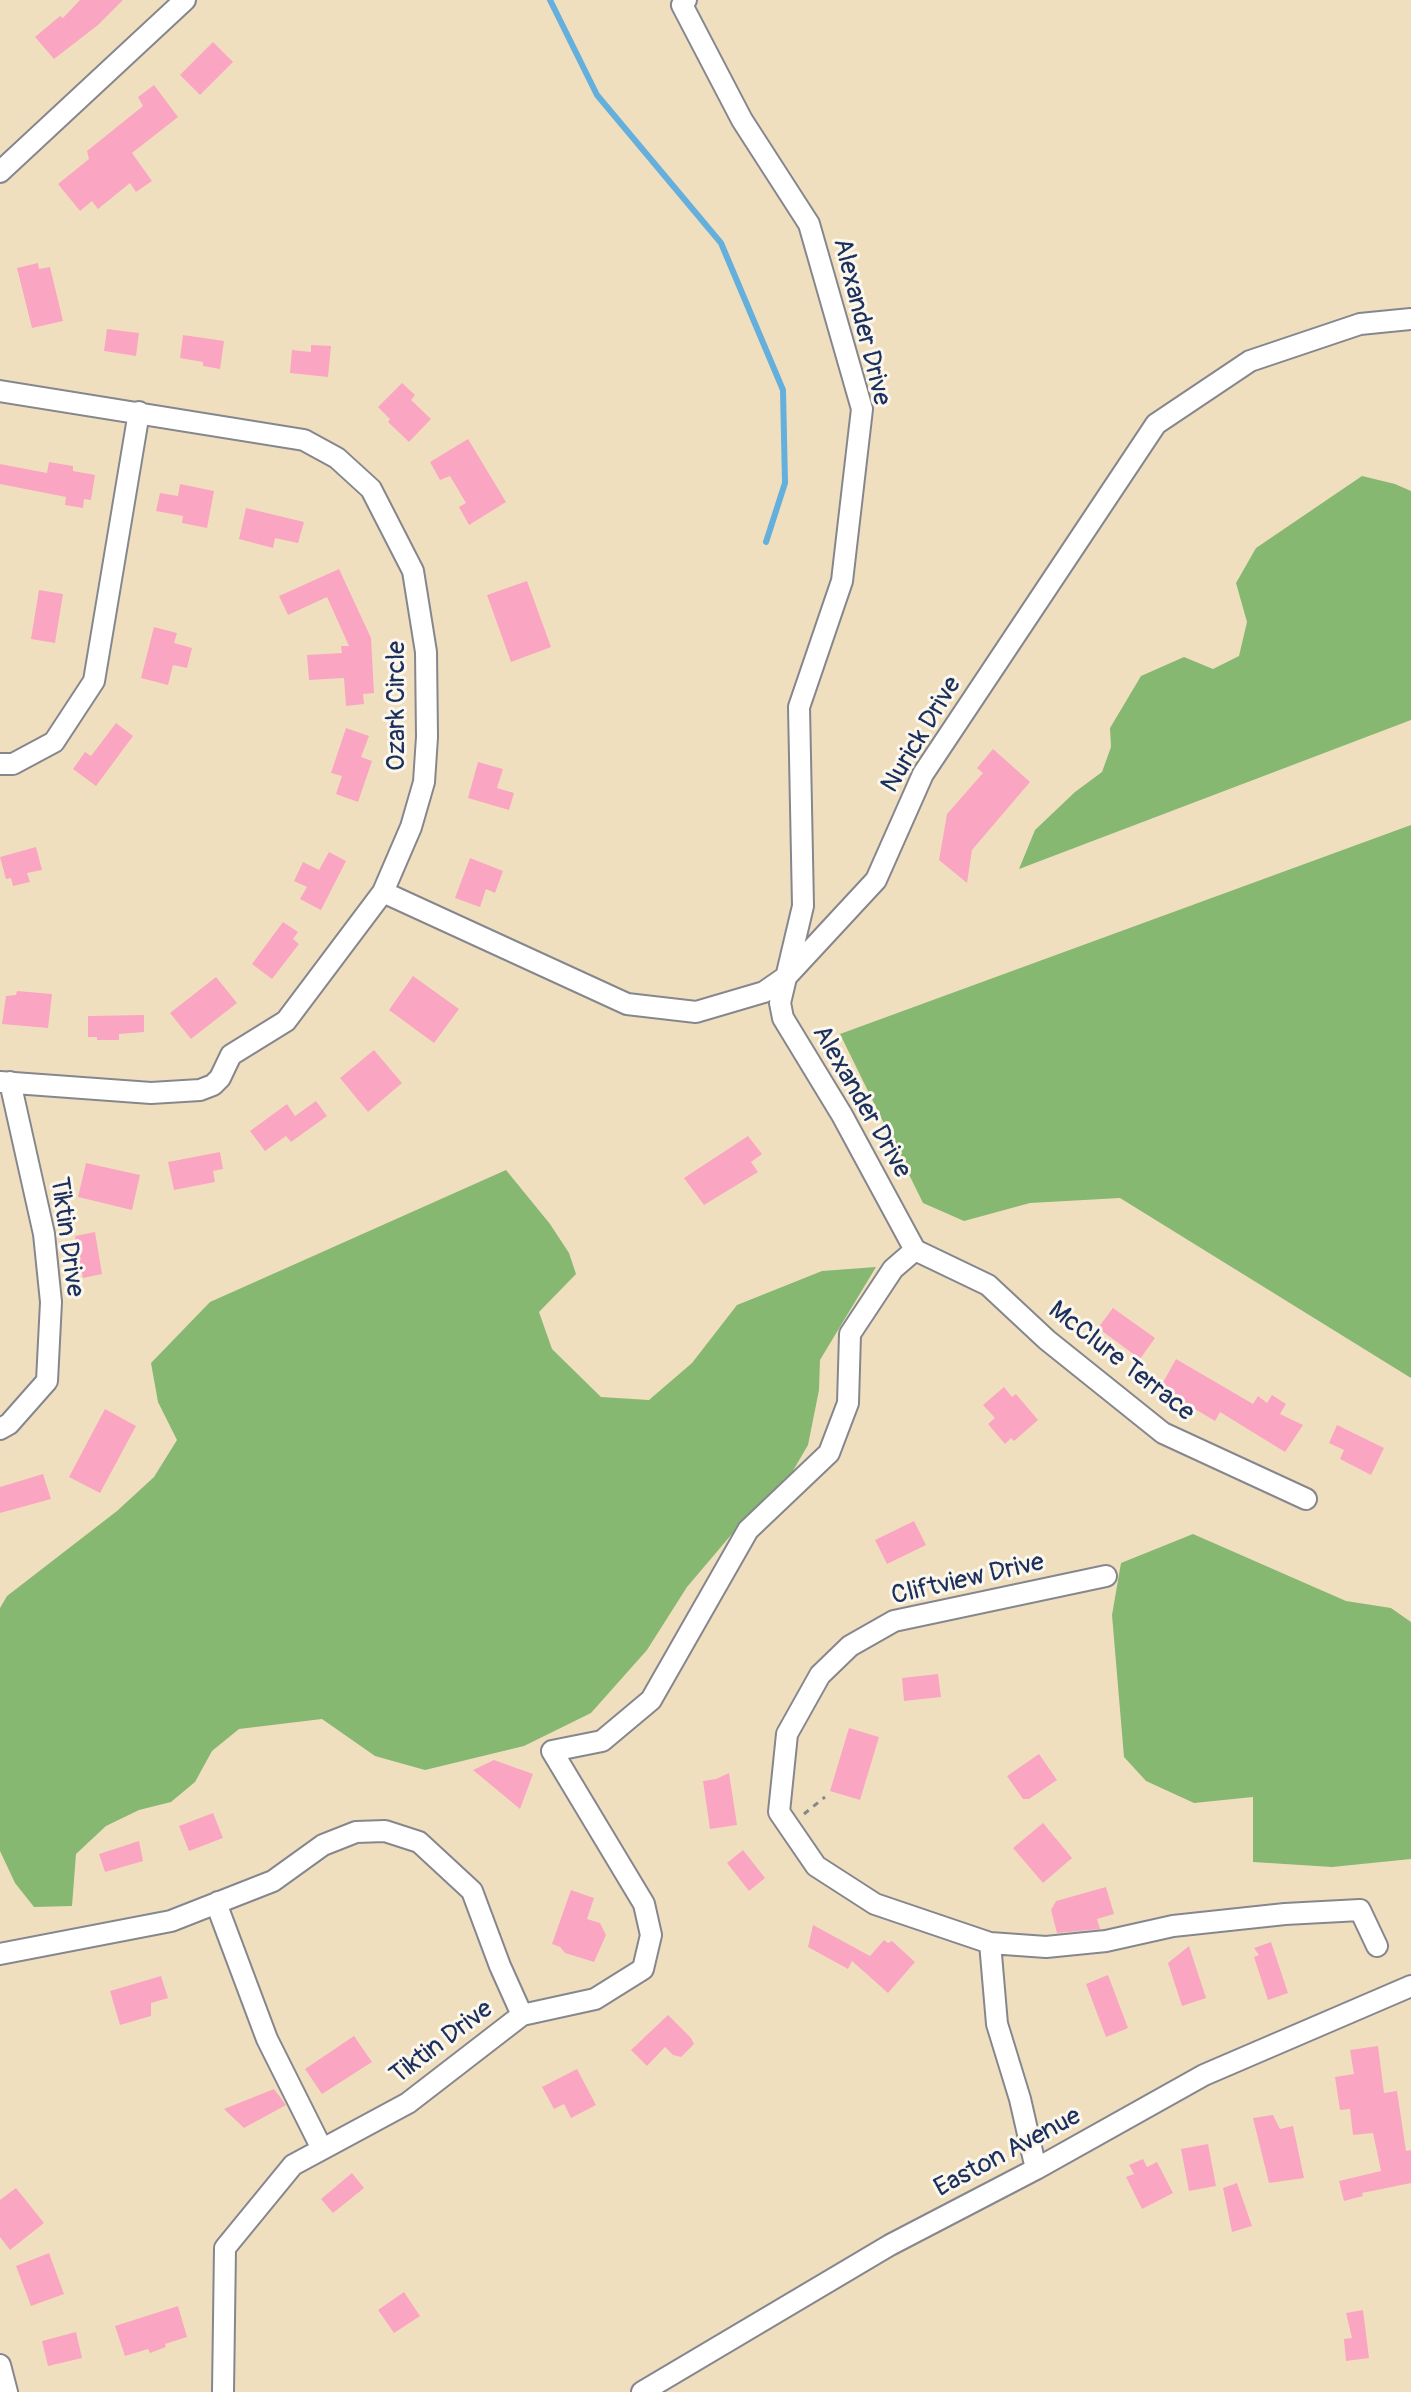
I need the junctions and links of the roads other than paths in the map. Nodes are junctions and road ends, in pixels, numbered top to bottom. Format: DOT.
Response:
graph roads {
  1 [pos="185,0"];
  2 [pos="686,0"];
  3 [pos="0,172"];
  4 [pos="1411,319"];
  5 [pos="0,391"];
  6 [pos="139,412"];
  7 [pos="0,764"];
  8 [pos="383,892"];
  9 [pos="787,976"];
  10 [pos="5,1082"];
  11 [pos="915,1250"];
  12 [pos="0,1429"];
  13 [pos="1306,1499"];
  14 [pos="1106,1576"];
  15 [pos="218,1902"];
  16 [pos="990,1943"];
  17 [pos="1377,1946"];
  18 [pos="0,1954"];
  19 [pos="1411,1986"];
  20 [pos="522,2015"];
  21 [pos="322,2149"];
  22 [pos="1036,2169"];
  23 [pos="0,2365"];
  24 [pos="217,2391"];
  25 [pos="7,2392"];
  26 [pos="642,2392"];
  1 -- 3 [label="street"];
  2 -- 9 [label="street, Alexander Drive"];
  4 -- 9 [label="street, Nurick Drive"];
  5 -- 6 [label="street, Ozark Circle"];
  6 -- 7 [label="street"];
  6 -- 8 [label="street, Ozark Circle"];
  8 -- 9 [label="street, Nurick Drive"];
  8 -- 10 [label="street, Ozark Circle"];
  9 -- 11 [label="street, Alexander Drive"];
  10 -- 12 [label="street, Tiktin Drive"];
  11 -- 13 [label="street, McClure Terrace"];
  11 -- 20 [label="street"];
  14 -- 16 [label="street, Cliftview Drive"];
  15 -- 18 [label="street, Tiktin Drive"];
  15 -- 20 [label="street, Tiktin Drive"];
  15 -- 21 [label="street"];
  16 -- 17 [label="street, Cliftview Drive"];
  16 -- 22 [label="street"];
  19 -- 22 [label="street, Easton Avenue"];
  20 -- 21 [label="street, Tiktin Drive"];
  21 -- 24 [label="street, Tiktin Drive"];
  22 -- 26 [label="street, Easton Avenue"];
  23 -- 25 [label="street"];
}
